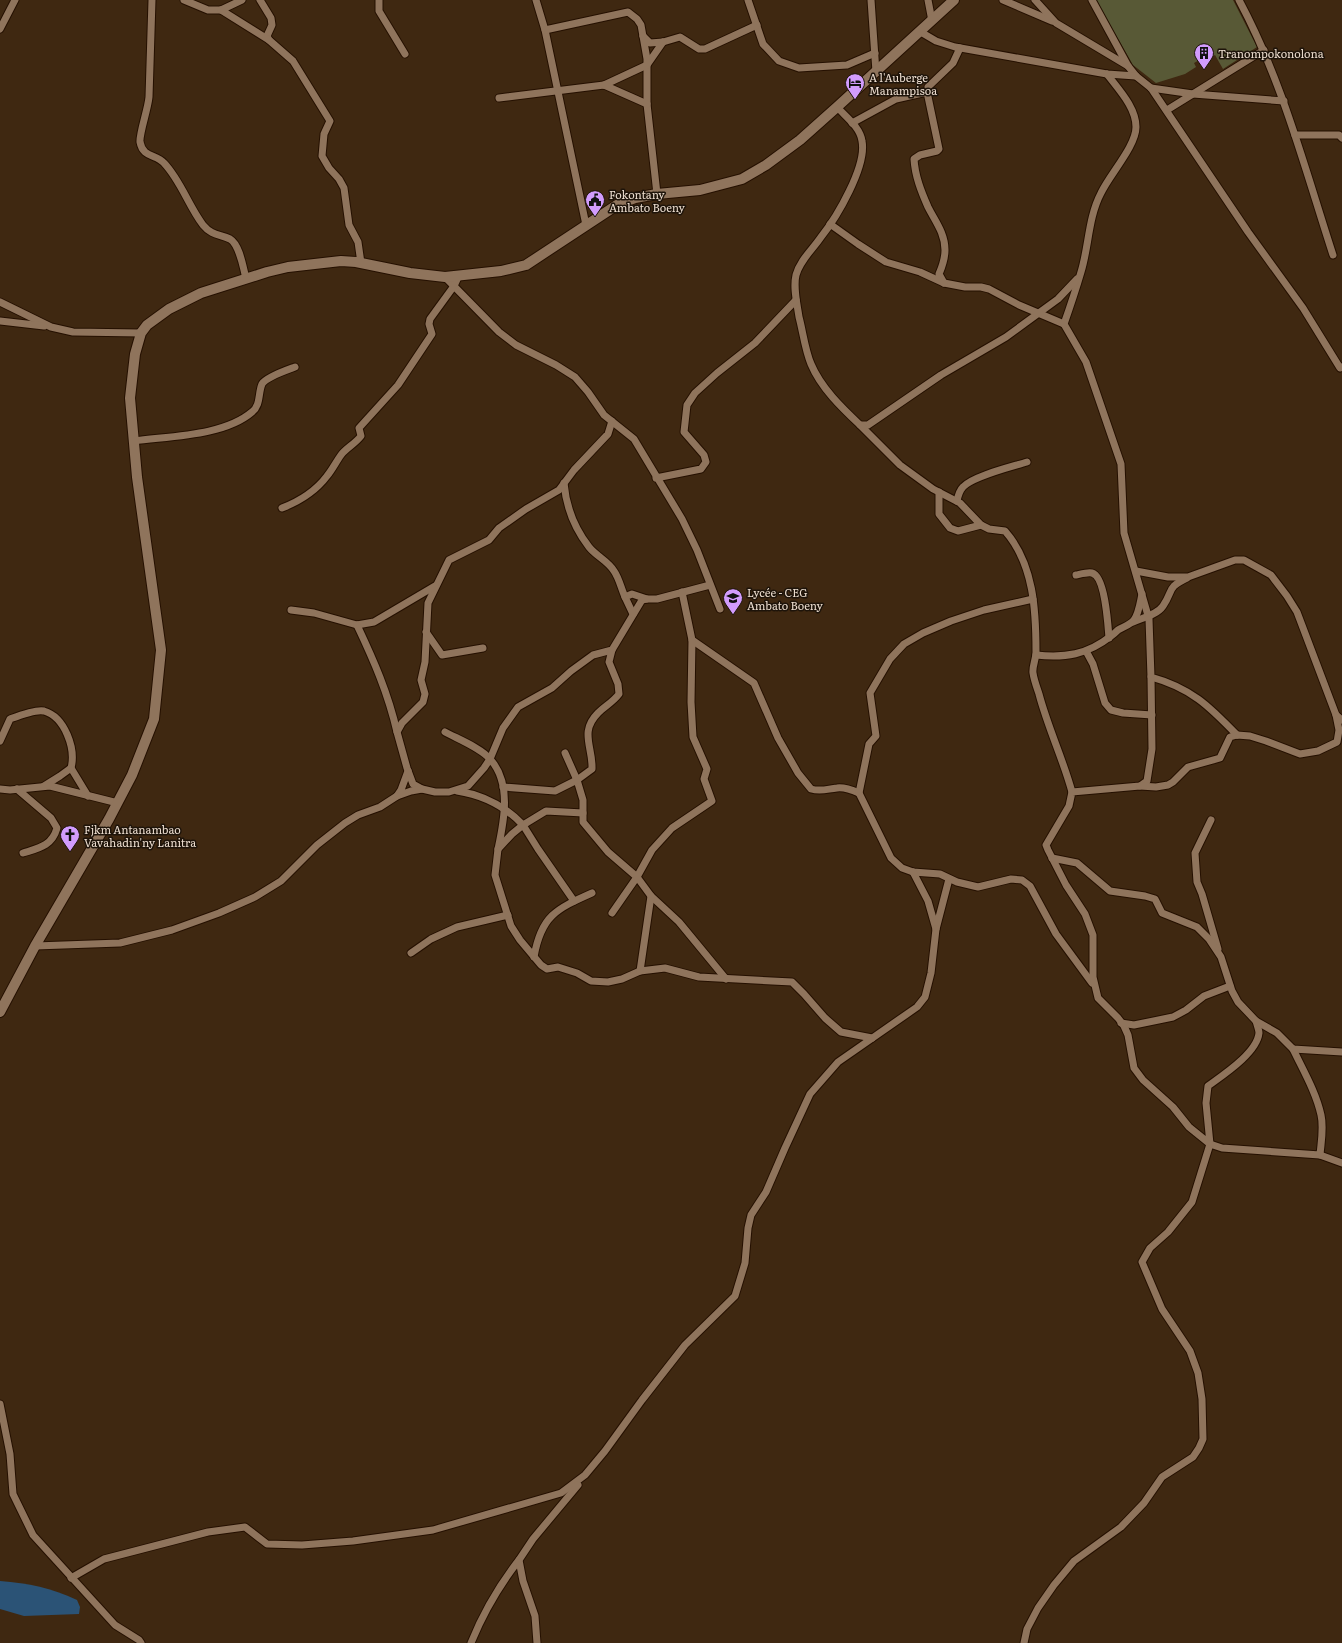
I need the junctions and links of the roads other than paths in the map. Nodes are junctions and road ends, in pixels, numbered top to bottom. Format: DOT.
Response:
graph roads {
  1 [pos="15,0"];
  2 [pos="152,0"];
  3 [pos="184,0"];
  4 [pos="242,0"];
  5 [pos="260,0"];
  6 [pos="378,0"];
  7 [pos="536,0"];
  8 [pos="748,0"];
  9 [pos="870,0"];
  10 [pos="928,0"];
  11 [pos="954,0"];
  12 [pos="1004,0"];
  13 [pos="1035,0"];
  14 [pos="1092,0"];
  15 [pos="1239,0"];
  16 [pos="222,10"];
  17 [pos="932,21"];
  18 [pos="1056,23"];
  19 [pos="757,25"];
  20 [pos="0,29"];
  21 [pos="545,30"];
  22 [pos="919,31"];
  23 [pos="643,36"];
  24 [pos="269,40"];
  25 [pos="663,42"];
  26 [pos="960,48"];
  27 [pos="1264,50"];
  28 [pos="875,53"];
  29 [pos="405,54"];
  30 [pos="647,65"];
  31 [pos="1128,66"];
  32 [pos="876,72"];
  33 [pos="1107,74"];
  34 [pos="1136,76"];
  35 [pos="604,85"];
  36 [pos="1151,88"];
  37 [pos="558,91"];
  38 [pos="927,92"];
  39 [pos="1193,94"];
  40 [pos="499,98"];
  41 [pos="1284,101"];
  42 [pos="646,104"];
  43 [pos="837,107"];
  44 [pos="1167,110"];
  45 [pos="852,123"];
  46 [pos="1295,135"];
  47 [pos="1341,136"];
  48 [pos="657,194"];
  49 [pos="830,224"];
  50 [pos="586,225"];
  51 [pos="1333,255"];
  52 [pos="361,263"];
  53 [pos="459,275"];
  54 [pos="445,277"];
  55 [pos="246,278"];
  56 [pos="1079,278"];
  57 [pos="944,283"];
  58 [pos="454,286"];
  59 [pos="796,300"];
  60 [pos="0,302"];
  61 [pos="1040,312"];
  62 [pos="0,321"];
  63 [pos="1064,324"];
  64 [pos="50,327"];
  65 [pos="141,333"];
  66 [pos="295,367"];
  67 [pos="1341,369"];
  68 [pos="612,421"];
  69 [pos="860,425"];
  70 [pos="134,441"];
  71 [pos="1027,462"];
  72 [pos="656,478"];
  73 [pos="564,483"];
  74 [pos="939,492"];
  75 [pos="957,501"];
  76 [pos="282,508"];
  77 [pos="981,525"];
  78 [pos="1136,571"];
  79 [pos="1076,575"];
  80 [pos="1188,577"];
  81 [pos="710,585"];
  82 [pos="436,586"];
  83 [pos="682,592"];
  84 [pos="1142,592"];
  85 [pos="625,597"];
  86 [pos="647,599"];
  87 [pos="1033,599"];
  88 [pos="291,610"];
  89 [pos="720,610"];
  90 [pos="633,614"];
  91 [pos="1148,616"];
  92 [pos="1132,622"];
  93 [pos="357,625"];
  94 [pos="426,632"];
  95 [pos="1109,638"];
  96 [pos="692,640"];
  97 [pos="483,648"];
  98 [pos="612,650"];
  99 [pos="1086,651"];
  100 [pos="1036,655"];
  101 [pos="1151,678"];
  102 [pos="1152,715"];
  103 [pos="1339,718"];
  104 [pos="397,732"];
  105 [pos="445,732"];
  106 [pos="1237,735"];
  107 [pos="1339,740"];
  108 [pos="0,741"];
  109 [pos="565,753"];
  110 [pos="490,759"];
  111 [pos="70,768"];
  112 [pos="408,771"];
  113 [pos="577,780"];
  114 [pos="1140,786"];
  115 [pos="42,787"];
  116 [pos="503,787"];
  117 [pos="0,789"];
  118 [pos="17,789"];
  119 [pos="422,789"];
  120 [pos="455,790"];
  121 [pos="1072,792"];
  122 [pos="859,793"];
  123 [pos="88,796"];
  124 [pos="397,796"];
  125 [pos="118,803"];
  126 [pos="506,811"];
  127 [pos="583,813"];
  128 [pos="1211,820"];
  129 [pos="523,825"];
  130 [pos="498,849"];
  131 [pos="23,853"];
  132 [pos="1052,858"];
  133 [pos="913,872"];
  134 [pos="637,877"];
  135 [pos="949,878"];
  136 [pos="592,893"];
  137 [pos="651,896"];
  138 [pos="574,901"];
  139 [pos="612,913"];
  140 [pos="508,915"];
  141 [pos="936,929"];
  142 [pos="35,946"];
  143 [pos="411,953"];
  144 [pos="534,957"];
  145 [pos="1221,957"];
  146 [pos="640,971"];
  147 [pos="726,979"];
  148 [pos="1230,986"];
  149 [pos="1095,987"];
  150 [pos="0,1012"];
  151 [pos="1256,1022"];
  152 [pos="1121,1023"];
  153 [pos="872,1038"];
  154 [pos="1293,1049"];
  155 [pos="1342,1052"];
  156 [pos="1210,1144"];
  157 [pos="1320,1155"];
  158 [pos="1342,1163"];
  159 [pos="0,1404"];
  160 [pos="585,1475"];
  161 [pos="519,1560"];
  162 [pos="71,1578"];
  163 [pos="141,1643"];
  164 [pos="471,1643"];
  165 [pos="537,1643"];
  166 [pos="1024,1643"];
  1 -- 20 [label="street"];
  2 -- 55 [label="street"];
  3 -- 16 [label="street"];
  4 -- 16 [label="street"];
  5 -- 24 [label="street"];
  6 -- 29 [label="street"];
  7 -- 21 [label="street"];
  8 -- 19 [label="street"];
  9 -- 28 [label="street"];
  10 -- 17 [label="street"];
  11 -- 17 [label="street"];
  12 -- 18 [label="street"];
  13 -- 18 [label="street"];
  14 -- 31 [label="street"];
  15 -- 27 [label="street"];
  16 -- 24 [label="street"];
  17 -- 22 [label="street"];
  18 -- 31 [label="street"];
  19 -- 25 [label="street"];
  19 -- 28 [label="street"];
  21 -- 23 [label="street"];
  21 -- 37 [label="street"];
  22 -- 26 [label="street"];
  22 -- 32 [label="street"];
  23 -- 25 [label="street"];
  23 -- 30 [label="street"];
  24 -- 52 [label="street"];
  25 -- 30 [label="street"];
  26 -- 33 [label="street"];
  26 -- 38 [label="street"];
  27 -- 39 [label="street"];
  27 -- 41 [label="street"];
  28 -- 32 [label="street"];
  30 -- 35 [label="street"];
  30 -- 42 [label="street"];
  31 -- 34 [label="street"];
  32 -- 43 [label="street"];
  33 -- 34 [label="street"];
  33 -- 56 [label="street"];
  34 -- 36 [label="street"];
  35 -- 37 [label="street"];
  35 -- 42 [label="street"];
  36 -- 39 [label="street"];
  36 -- 44 [label="street"];
  37 -- 40 [label="street"];
  37 -- 50 [label="street"];
  38 -- 45 [label="street"];
  38 -- 57 [label="street"];
  39 -- 41 [label="street"];
  39 -- 44 [label="street"];
  41 -- 46 [label="street"];
  42 -- 48 [label="street"];
  43 -- 45 [label="street"];
  43 -- 48 [label="street"];
  44 -- 67 [label="street"];
  45 -- 49 [label="street"];
  46 -- 47 [label="street"];
  46 -- 51 [label="street"];
  48 -- 50 [label="street"];
  49 -- 57 [label="street"];
  49 -- 59 [label="street"];
  50 -- 53 [label="street"];
  52 -- 54 [label="street"];
  52 -- 55 [label="street"];
  53 -- 54 [label="street"];
  53 -- 58 [label="street"];
  54 -- 58 [label="street"];
  55 -- 65 [label="street"];
  56 -- 61 [label="street"];
  56 -- 63 [label="street"];
  57 -- 61 [label="street"];
  58 -- 68 [label="street"];
  58 -- 76 [label="street"];
  59 -- 69 [label="street"];
  59 -- 72 [label="street"];
  60 -- 64 [label="street"];
  61 -- 63 [label="street"];
  61 -- 69 [label="street"];
  62 -- 64 [label="street"];
  63 -- 78 [label="street"];
  64 -- 65 [label="street"];
  65 -- 70 [label="street"];
  66 -- 70 [label="street"];
  68 -- 72 [label="street"];
  68 -- 73 [label="street"];
  69 -- 74 [label="street"];
  70 -- 125 [label="street"];
  71 -- 75 [label="street"];
  72 -- 81 [label="street"];
  73 -- 82 [label="street"];
  73 -- 85 [label="street"];
  74 -- 75 [label="street"];
  74 -- 77 [label="street"];
  75 -- 77 [label="street"];
  77 -- 87 [label="street"];
  78 -- 80 [label="street"];
  78 -- 84 [label="street"];
  79 -- 95 [label="street"];
  80 -- 91 [label="street"];
  80 -- 103 [label="street"];
  81 -- 83 [label="street"];
  81 -- 89 [label="street"];
  82 -- 93 [label="street"];
  82 -- 94 [label="street"];
  83 -- 86 [label="street"];
  83 -- 96 [label="street"];
  84 -- 91 [label="street"];
  84 -- 92 [label="street"];
  85 -- 86 [label="street"];
  85 -- 90 [label="street"];
  86 -- 90 [label="street"];
  87 -- 100 [label="street"];
  87 -- 122 [label="street"];
  88 -- 93 [label="street"];
  90 -- 98 [label="street"];
  91 -- 92 [label="street"];
  91 -- 101 [label="street"];
  92 -- 95 [label="street"];
  93 -- 104 [label="street"];
  94 -- 97 [label="street"];
  94 -- 104 [label="street"];
  95 -- 99 [label="street"];
  96 -- 122 [label="street"];
  96 -- 134 [label="street"];
  98 -- 110 [label="street"];
  98 -- 113 [label="street"];
  99 -- 100 [label="street"];
  99 -- 102 [label="street"];
  100 -- 121 [label="street"];
  101 -- 102 [label="street"];
  101 -- 106 [label="street"];
  102 -- 114 [label="street"];
  103 -- 107 [label="street"];
  104 -- 112 [label="street"];
  105 -- 110 [label="street"];
  106 -- 107 [label="street"];
  106 -- 114 [label="street"];
  108 -- 111 [label="street"];
  109 -- 113 [label="street"];
  110 -- 116 [label="street"];
  110 -- 120 [label="street"];
  111 -- 115 [label="street"];
  111 -- 123 [label="street"];
  112 -- 119 [label="street"];
  112 -- 124 [label="street"];
  113 -- 116 [label="street"];
  113 -- 127 [label="street"];
  114 -- 121 [label="street"];
  115 -- 118 [label="street"];
  115 -- 123 [label="street"];
  116 -- 126 [label="street"];
  117 -- 118 [label="street"];
  118 -- 131 [label="street"];
  119 -- 120 [label="street"];
  119 -- 124 [label="street"];
  120 -- 126 [label="street"];
  121 -- 132 [label="street"];
  122 -- 133 [label="street"];
  123 -- 125 [label="street"];
  124 -- 142 [label="street"];
  125 -- 142 [label="street"];
  126 -- 129 [label="street"];
  126 -- 130 [label="street"];
  127 -- 129 [label="street"];
  127 -- 134 [label="street"];
  128 -- 145 [label="street"];
  129 -- 130 [label="street"];
  129 -- 138 [label="street"];
  130 -- 140 [label="street"];
  132 -- 145 [label="street"];
  132 -- 149 [label="street"];
  133 -- 135 [label="street"];
  133 -- 141 [label="street"];
  134 -- 137 [label="street"];
  134 -- 139 [label="street"];
  135 -- 141 [label="street"];
  135 -- 149 [label="street"];
  136 -- 138 [label="street"];
  137 -- 146 [label="street"];
  137 -- 147 [label="street"];
  138 -- 144 [label="street"];
  140 -- 143 [label="street"];
  140 -- 144 [label="street"];
  141 -- 153 [label="street"];
  142 -- 150 [label="street"];
  144 -- 146 [label="street"];
  145 -- 148 [label="street"];
  146 -- 147 [label="street"];
  147 -- 153 [label="street"];
  148 -- 151 [label="street"];
  148 -- 152 [label="street"];
  149 -- 152 [label="street"];
  151 -- 154 [label="street"];
  151 -- 156 [label="street"];
  152 -- 156 [label="street"];
  153 -- 160 [label="street"];
  154 -- 155 [label="street"];
  154 -- 157 [label="street"];
  156 -- 157 [label="street"];
  156 -- 166 [label="street"];
  157 -- 158 [label="street"];
  159 -- 162 [label="street"];
  160 -- 161 [label="street"];
  160 -- 162 [label="street"];
  161 -- 164 [label="street"];
  161 -- 165 [label="street"];
  162 -- 163 [label="street"];
}
